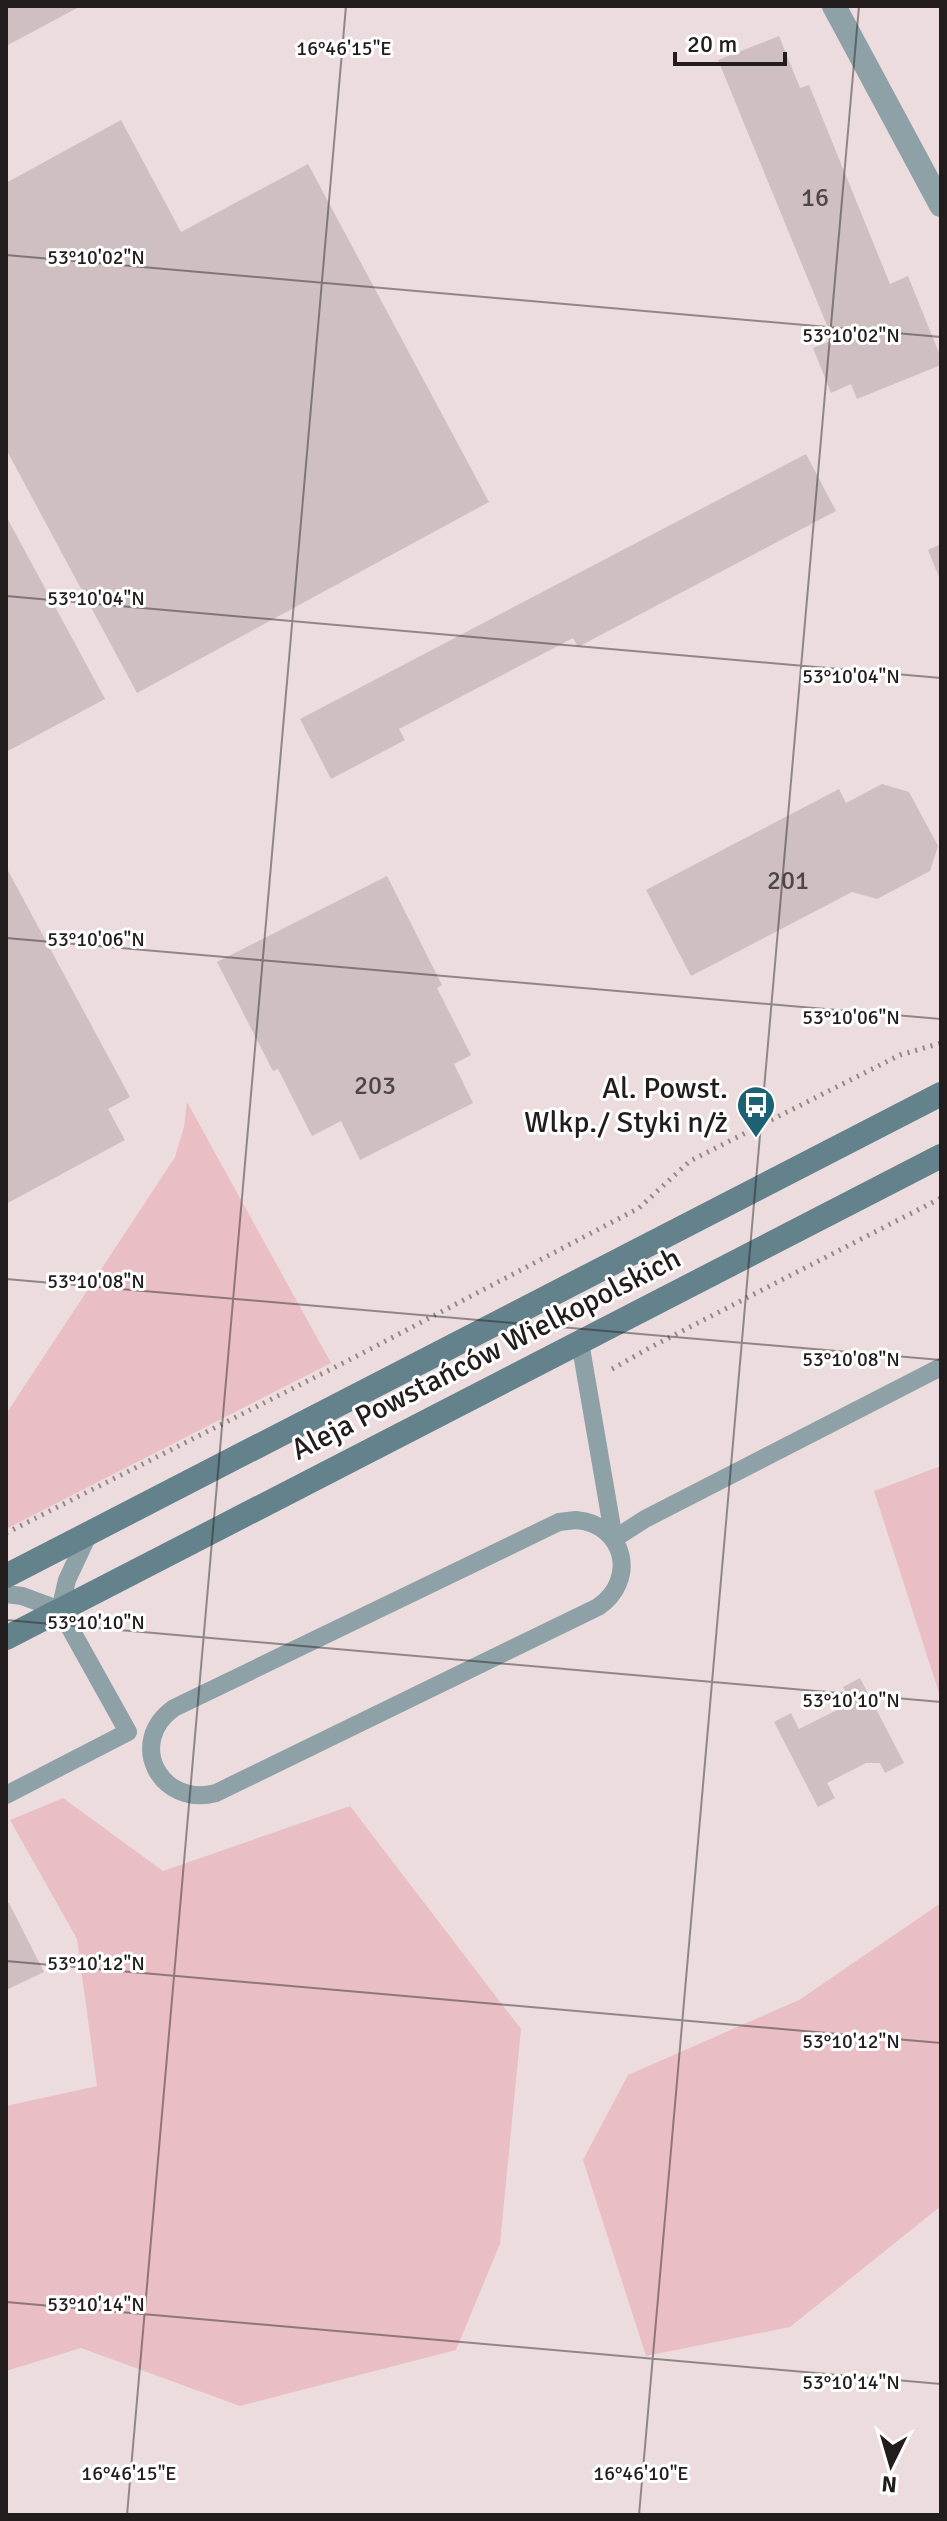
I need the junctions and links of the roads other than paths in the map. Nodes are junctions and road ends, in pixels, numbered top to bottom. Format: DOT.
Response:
graph roads {
  1 [pos="834,6"];
  2 [pos="941,205"];
  3 [pos="941,1094"];
  4 [pos="941,1156"];
  5 [pos="580,1342"];
  6 [pos="941,1367"];
  7 [pos="89,1533"];
  8 [pos="614,1539"];
  9 [pos="6,1576"];
  10 [pos="6,1594"];
  11 [pos="60,1610"];
  12 [pos="6,1638"];
  13 [pos="174,1708"];
  14 [pos="128,1732"];
  15 [pos="6,1795"];
  1 -- 2 [label="street"];
  3 -- 7 [label="main road, Aleja Powstańców Wielkopolskich"];
  4 -- 5 [label="main road, Aleja Powstańców Wielkopolskich"];
  5 -- 8 [label="lane"];
  5 -- 11 [label="main road, Aleja Powstańców Wielkopolskich"];
  6 -- 8 [label="lane"];
  7 -- 9 [label="main road, Aleja Powstańców Wielkopolskich"];
  7 -- 11 [label="lane"];
  8 -- 13 [label="lane"];
  8 -- 13 [label="lane"];
  10 -- 11 [label="lane"];
  11 -- 12 [label="main road, Aleja Powstańców Wielkopolskich"];
  11 -- 14 [label="lane"];
  13 -- 14 [label="lane"];
  14 -- 15 [label="lane"];
}
